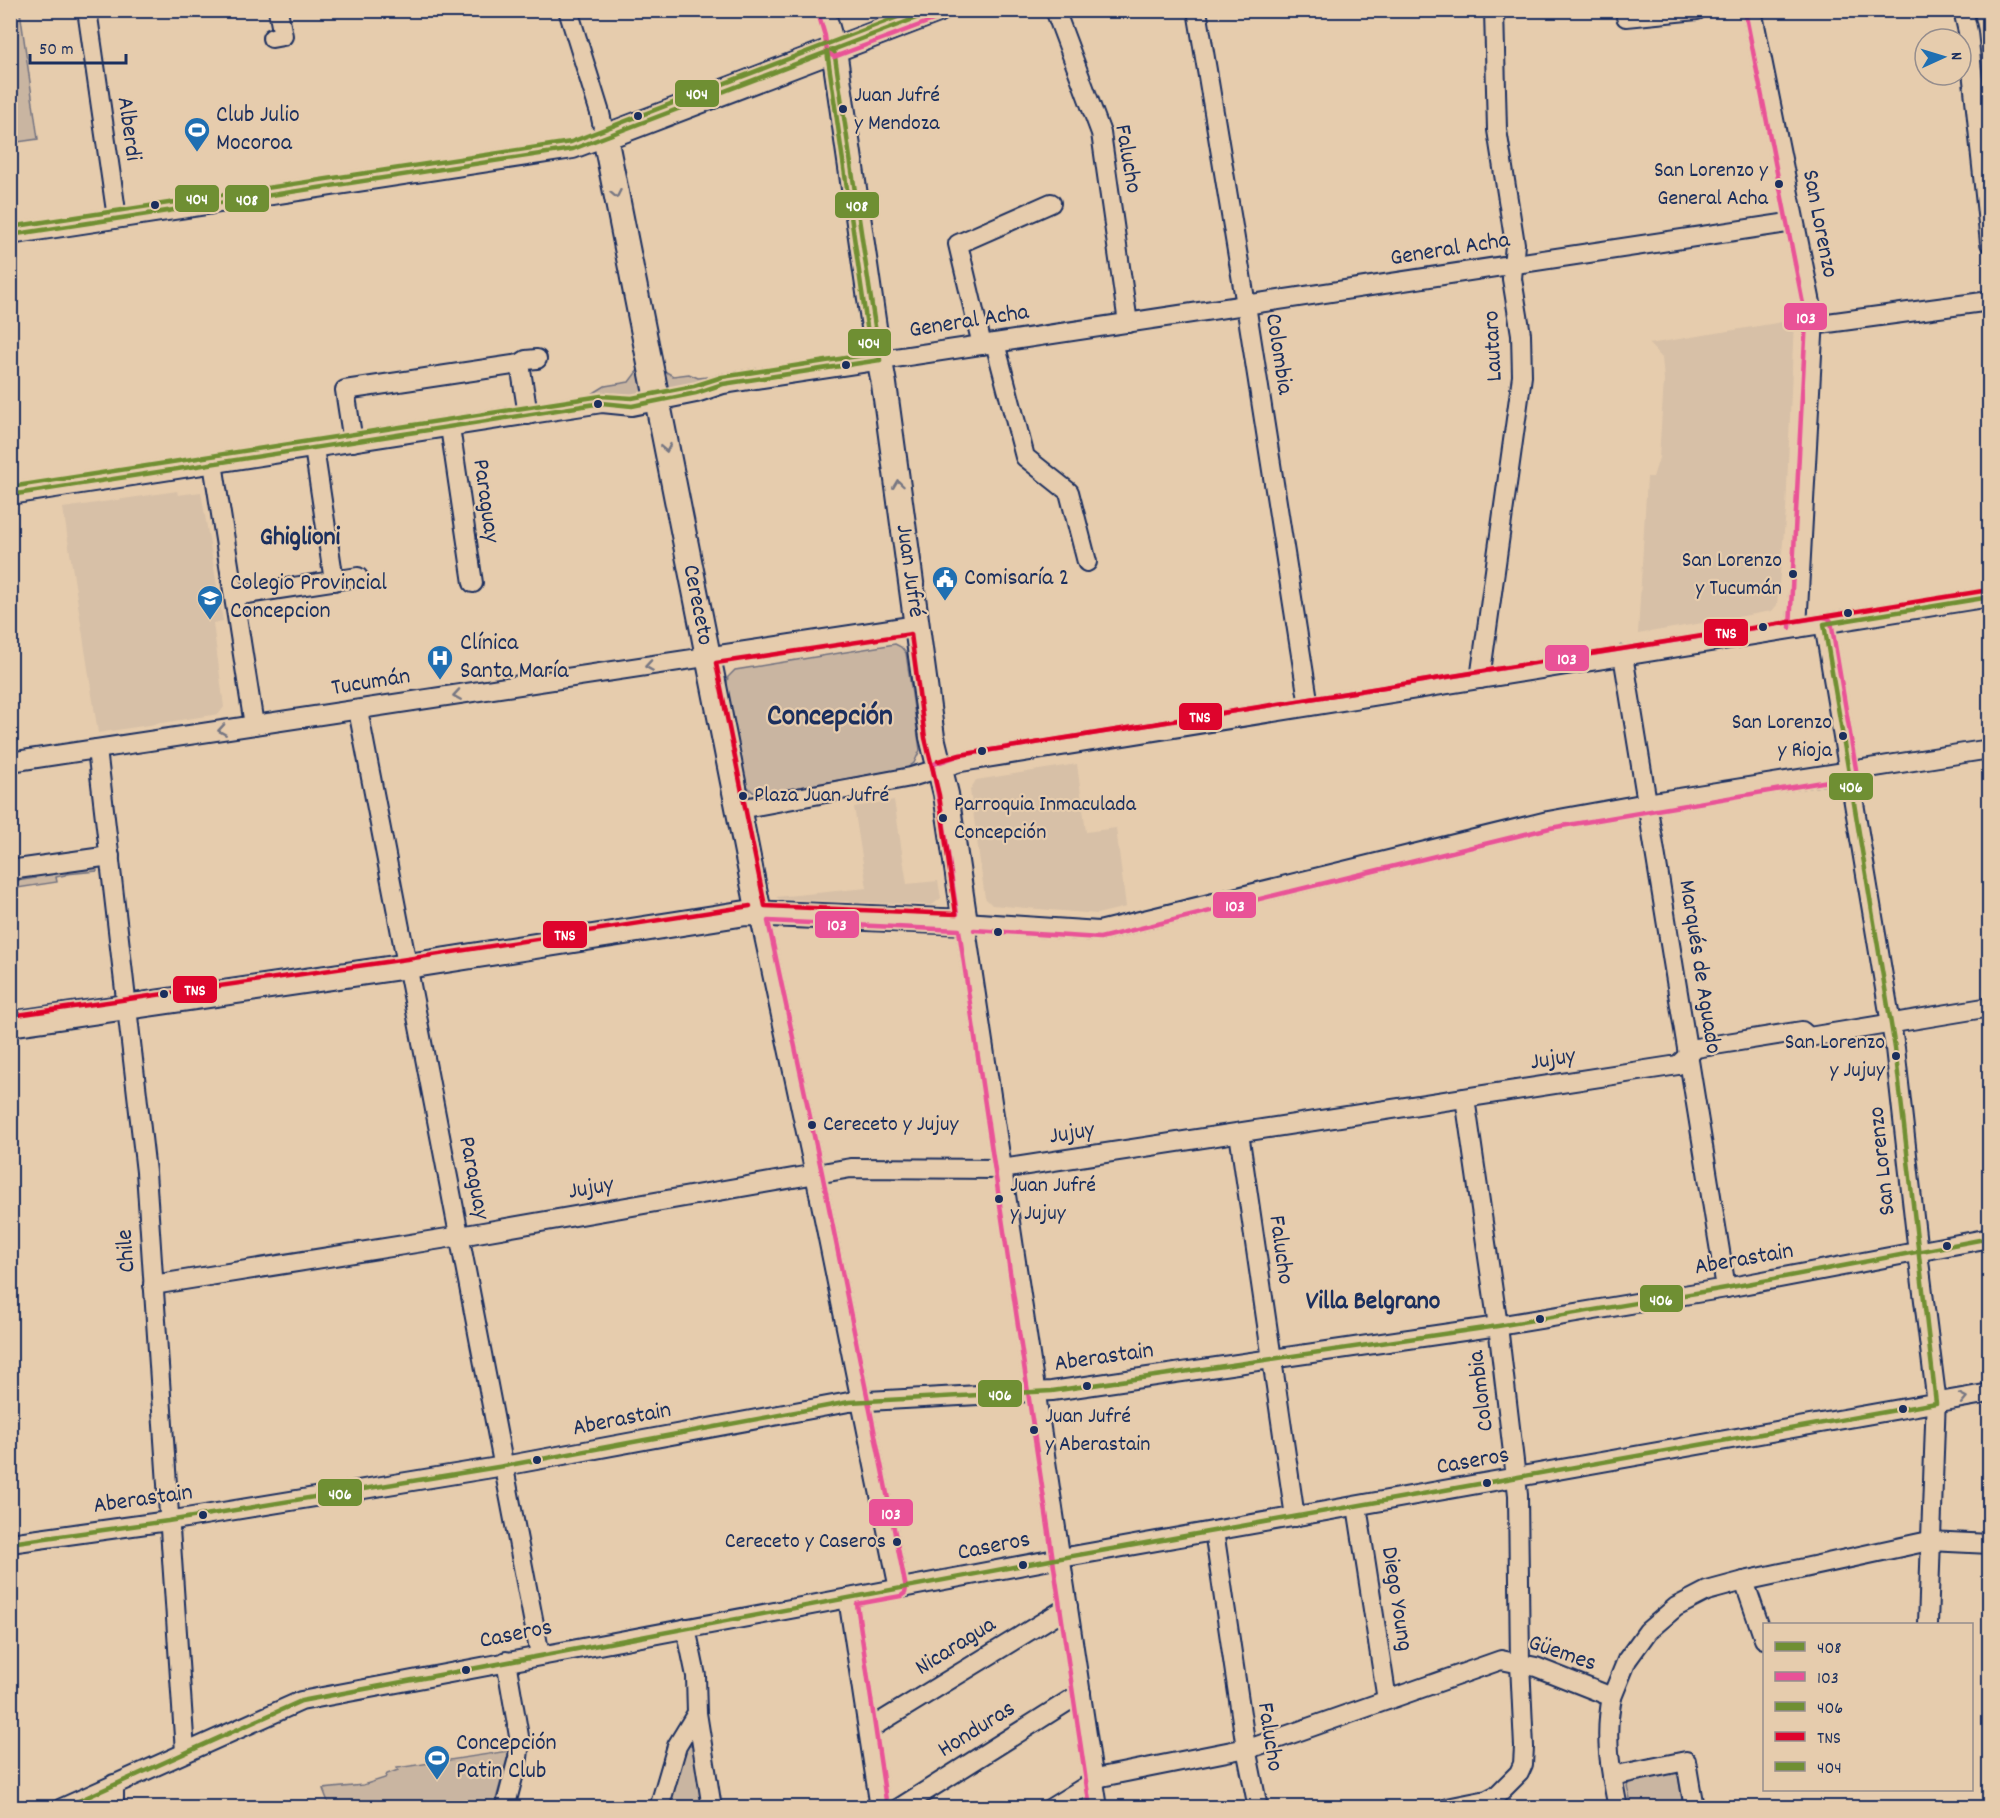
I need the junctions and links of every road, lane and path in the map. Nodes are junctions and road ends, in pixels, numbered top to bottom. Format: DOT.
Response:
graph roads {
  1 [pos="87,10"];
  2 [pos="278,10"];
  3 [pos="568,10"];
  4 [pos="825,10"];
  5 [pos="938,10"];
  6 [pos="1055,10"];
  7 [pos="1197,10"];
  8 [pos="1494,10"];
  9 [pos="1697,10"];
  10 [pos="1963,10"];
  11 [pos="1754,11"];
  12 [pos="1626,17"];
  13 [pos="272,38"];
  14 [pos="834,50"];
  15 [pos="605,137"];
  16 [pos="1051,203"];
  17 [pos="117,218"];
  18 [pos="1794,222"];
  19 [pos="10,235"];
  20 [pos="1989,243"];
  21 [pos="1514,264"];
  22 [pos="1989,301"];
  23 [pos="1246,305"];
  24 [pos="1128,323"];
  25 [pos="1813,325"];
  26 [pos="988,344"];
  27 [pos="880,360"];
  28 [pos="657,401"];
  29 [pos="528,414"];
  30 [pos="450,427"];
  31 [pos="353,442"];
  32 [pos="314,448"];
  33 [pos="213,463"];
  34 [pos="10,495"];
  35 [pos="1087,562"];
  36 [pos="358,577"];
  37 [pos="334,581"];
  38 [pos="473,583"];
  39 [pos="234,596"];
  40 [pos="1989,597"];
  41 [pos="1824,624"];
  42 [pos="917,625"];
  43 [pos="1797,628"];
  44 [pos="1623,655"];
  45 [pos="707,657"];
  46 [pos="1480,679"];
  47 [pos="1309,706"];
  48 [pos="358,710"];
  49 [pos="254,726"];
  50 [pos="97,749"];
  51 [pos="1989,749"];
  52 [pos="10,762"];
  53 [pos="940,768"];
  54 [pos="1849,770"];
  55 [pos="1647,803"];
  56 [pos="739,810"];
  57 [pos="110,856"];
  58 [pos="10,870"];
  59 [pos="759,914"];
  60 [pos="965,922"];
  61 [pos="408,966"];
  62 [pos="128,1007"];
  63 [pos="1989,1007"];
  64 [pos="1891,1023"];
  65 [pos="10,1024"];
  66 [pos="1689,1054"];
  67 [pos="1465,1098"];
  68 [pos="1239,1133"];
  69 [pos="1002,1169"];
  70 [pos="816,1174"];
  71 [pos="460,1236"];
  72 [pos="1989,1238"];
  73 [pos="1918,1253"];
  74 [pos="153,1285"];
  75 [pos="1726,1288"];
  76 [pos="1498,1326"];
  77 [pos="1272,1358"];
  78 [pos="1036,1392"];
  79 [pos="1989,1393"];
  80 [pos="861,1401"];
  81 [pos="1936,1403"];
  82 [pos="504,1466"];
  83 [pos="1516,1479"];
  84 [pos="1358,1506"];
  85 [pos="1295,1517"];
  86 [pos="168,1521"];
  87 [pos="1214,1532"];
  88 [pos="1931,1541"];
  89 [pos="10,1544"];
  90 [pos="1989,1544"];
  91 [pos="1060,1558"];
  92 [pos="1744,1581"];
  93 [pos="899,1589"];
  94 [pos="848,1598"];
  95 [pos="1068,1607"];
  96 [pos="1928,1623"];
  97 [pos="687,1628"];
  98 [pos="1763,1636"];
  99 [pos="540,1655"];
  100 [pos="506,1661"];
  101 [pos="1520,1664"];
  102 [pos="1081,1693"];
  103 [pos="1612,1697"];
  104 [pos="1387,1700"];
  105 [pos="697,1713"];
  106 [pos="869,1729"];
  107 [pos="1246,1748"];
  108 [pos="185,1752"];
  109 [pos="1612,1776"];
  110 [pos="1094,1781"];
  111 [pos="114,1784"];
  112 [pos="1488,1804"];
  113 [pos="1695,1807"];
  114 [pos="62,1808"];
  115 [pos="114,1808"];
  116 [pos="505,1808"];
  117 [pos="659,1808"];
  118 [pos="712,1808"];
  119 [pos="880,1808"];
  120 [pos="899,1808"];
  121 [pos="1051,1808"];
  122 [pos="1098,1808"];
  123 [pos="1258,1808"];
  124 [pos="1447,1808"];
  125 [pos="1618,1808"];
  1 -- 17 [label="street, Alberdi"];
  2 -- 13 [label="street"];
  3 -- 15 [label="street, Cereceto"];
  4 -- 14 [label="street, Juan Jufré"];
  5 -- 14 [label="main road"];
  6 -- 24 [label="street, Falucho"];
  7 -- 23 [label="street, Colombia"];
  8 -- 21 [label="street, Lautaro"];
  9 -- 12 [label="street"];
  10 -- 20 [label="street"];
  11 -- 18 [label="street, San Lorenzo"];
  14 -- 15 [label="main road"];
  14 -- 27 [label="main road, Juan Jufré"];
  15 -- 17 [label="street"];
  15 -- 28 [label="main road, Cereceto, one-way"];
  16 -- 26 [label="street"];
  17 -- 19 [label="street"];
  18 -- 21 [label="street, General Acha"];
  18 -- 25 [label="street, San Lorenzo"];
  21 -- 23 [label="street, General Acha"];
  21 -- 46 [label="street, Lautaro"];
  22 -- 25 [label="street"];
  23 -- 24 [label="street, General Acha"];
  23 -- 47 [label="street, Colombia"];
  24 -- 26 [label="street, General Acha"];
  25 -- 43 [label="street, San Lorenzo"];
  26 -- 27 [label="street, General Acha"];
  26 -- 35 [label="street"];
  27 -- 28 [label="street, General Acha"];
  42 -- 27 [label="main road, Juan Jufré, one-way"];
  28 -- 29 [label="street, General Acha"];
  28 -- 45 [label="main road, Cereceto, one-way"];
  29 -- 30 [label="street, General Acha"];
  29 -- 31 [label="street"];
  30 -- 31 [label="street, General Acha"];
  30 -- 38 [label="street, Paraguay"];
  31 -- 32 [label="street, General Acha"];
  32 -- 33 [label="street, General Acha"];
  32 -- 37 [label="street"];
  33 -- 34 [label="street, General Acha"];
  33 -- 39 [label="street"];
  36 -- 37 [label="street"];
  37 -- 39 [label="street"];
  39 -- 49 [label="street"];
  40 -- 41 [label="street"];
  41 -- 43 [label="street"];
  41 -- 54 [label="street, San Lorenzo"];
  42 -- 45 [label="street, Tucumán"];
  42 -- 53 [label="main road, Juan Jufré"];
  43 -- 44 [label="street"];
  44 -- 46 [label="street"];
  44 -- 55 [label="street, Marqués de Aguado"];
  45 -- 48 [label="street, Tucumán, one-way"];
  45 -- 56 [label="main road, Cereceto"];
  46 -- 47 [label="street"];
  47 -- 53 [label="street"];
  48 -- 49 [label="street, Tucumán"];
  48 -- 61 [label="street, Paraguay"];
  49 -- 50 [label="street, Tucumán, one-way"];
  50 -- 52 [label="street, Tucumán"];
  50 -- 57 [label="street, Chile"];
  51 -- 54 [label="street"];
  53 -- 56 [label="street"];
  53 -- 60 [label="main road, Juan Jufré"];
  54 -- 55 [label="street"];
  54 -- 64 [label="street, San Lorenzo"];
  55 -- 60 [label="street"];
  55 -- 66 [label="street, Marqués de Aguado"];
  56 -- 59 [label="main road, Cereceto"];
  57 -- 58 [label="street"];
  57 -- 62 [label="street, Chile"];
  59 -- 60 [label="main road"];
  59 -- 61 [label="main road"];
  59 -- 70 [label="street, Cereceto"];
  60 -- 69 [label="street, Juan Jufré"];
  61 -- 62 [label="main road"];
  61 -- 71 [label="street, Paraguay"];
  62 -- 65 [label="main road"];
  62 -- 74 [label="street, Chile"];
  63 -- 64 [label="street, Jujuy"];
  64 -- 66 [label="street, Jujuy"];
  64 -- 73 [label="street, San Lorenzo"];
  66 -- 67 [label="street, Jujuy"];
  66 -- 75 [label="street, Marqués de Aguado"];
  67 -- 68 [label="street, Jujuy"];
  67 -- 76 [label="street, Colombia"];
  68 -- 69 [label="street, Jujuy"];
  68 -- 77 [label="street, Falucho"];
  69 -- 70 [label="street, Jujuy"];
  69 -- 78 [label="street, Juan Jufré"];
  70 -- 71 [label="street, Jujuy"];
  70 -- 80 [label="street, Cereceto"];
  71 -- 74 [label="street, Jujuy"];
  71 -- 82 [label="street, Paraguay"];
  72 -- 73 [label="street, Aberastain"];
  73 -- 75 [label="street, Aberastain"];
  73 -- 81 [label="street, San Lorenzo"];
  74 -- 86 [label="street, Chile"];
  75 -- 76 [label="street, Aberastain"];
  76 -- 77 [label="street, Aberastain"];
  76 -- 83 [label="street, Colombia"];
  77 -- 78 [label="street, Aberastain"];
  77 -- 85 [label="street, Falucho"];
  78 -- 80 [label="street, Aberastain"];
  78 -- 91 [label="street, Juan Jufré"];
  81 -- 79 [label="street, Caseros, one-way"];
  80 -- 82 [label="street, Aberastain"];
  80 -- 93 [label="street, Cereceto"];
  81 -- 83 [label="street, Caseros"];
  81 -- 88 [label="street, San Lorenzo"];
  82 -- 86 [label="street, Aberastain"];
  82 -- 99 [label="street, Paraguay"];
  83 -- 84 [label="street, Caseros"];
  83 -- 101 [label="street, Colombia"];
  84 -- 85 [label="street, Caseros"];
  84 -- 104 [label="street, Diego Young"];
  85 -- 87 [label="street, Caseros"];
  86 -- 89 [label="street, Aberastain"];
  86 -- 108 [label="street, Chile"];
  87 -- 91 [label="street, Caseros"];
  87 -- 107 [label="street, Falucho"];
  88 -- 90 [label="street, Güemes"];
  88 -- 92 [label="street, Güemes"];
  88 -- 96 [label="street, San Lorenzo"];
  91 -- 93 [label="street, Caseros"];
  91 -- 95 [label="street, Juan Jufré"];
  92 -- 98 [label="street"];
  92 -- 103 [label="street, Güemes"];
  93 -- 94 [label="street, Caseros"];
  94 -- 97 [label="street, Caseros"];
  94 -- 106 [label="street"];
  95 -- 102 [label="street, Juan Jufré"];
  95 -- 106 [label="street, Nicaragua"];
  97 -- 99 [label="street, Caseros"];
  97 -- 105 [label="street"];
  99 -- 100 [label="street, Caseros"];
  100 -- 108 [label="street, Caseros"];
  100 -- 116 [label="street"];
  101 -- 103 [label="street, Güemes"];
  101 -- 104 [label="street, Güemes"];
  101 -- 112 [label="street, Colombia"];
  102 -- 110 [label="street, Juan Jufré"];
  102 -- 120 [label="street, Honduras"];
  103 -- 109 [label="street"];
  104 -- 107 [label="street, Güemes"];
  105 -- 117 [label="street"];
  105 -- 118 [label="street"];
  106 -- 119 [label="street"];
  107 -- 110 [label="street, Güemes"];
  107 -- 123 [label="street, Falucho"];
  108 -- 111 [label="street, Caseros"];
  109 -- 113 [label="street"];
  109 -- 125 [label="street"];
  110 -- 121 [label="street, Güemes"];
  110 -- 122 [label="street, Juan Jufré"];
  111 -- 114 [label="street, Caseros"];
  111 -- 115 [label="street"];
  112 -- 124 [label="street"];
}
